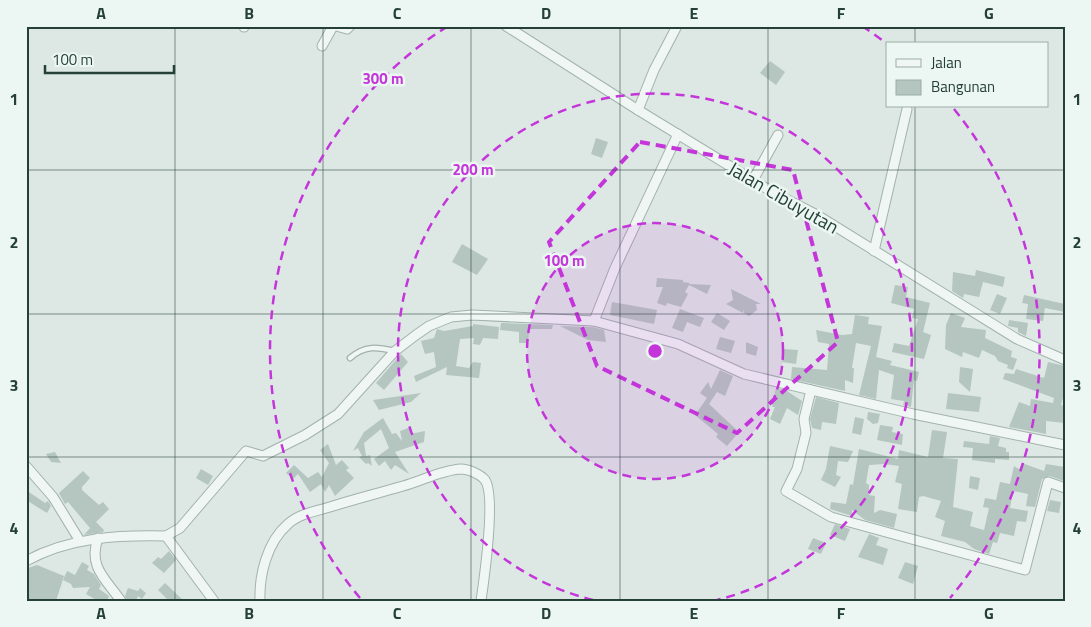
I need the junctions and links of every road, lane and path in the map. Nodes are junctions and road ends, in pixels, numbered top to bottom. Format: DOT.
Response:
graph roads {
  1 [pos="335,26"];
  2 [pos="350,26"];
  3 [pos="506,26"];
  4 [pos="677,26"];
  5 [pos="322,46"];
  6 [pos="906,109"];
  7 [pos="638,110"];
  8 [pos="678,134"];
  9 [pos="778,135"];
  10 [pos="753,180"];
  11 [pos="874,251"];
  12 [pos="594,320"];
  13 [pos="395,351"];
  14 [pos="350,358"];
  15 [pos="1065,360"];
  16 [pos="811,390"];
  17 [pos="1065,445"];
  18 [pos="26,466"];
  19 [pos="1065,488"];
  20 [pos="166,536"];
  21 [pos="98,538"];
  22 [pos="80,541"];
  23 [pos="26,561"];
  24 [pos="121,601"];
  25 [pos="214,601"];
  26 [pos="260,601"];
  27 [pos="481,601"];
  1 -- 2 [label="street"];
  1 -- 5 [label="street"];
  3 -- 7 [label="street, Jalan Cibuyutan"];
  4 -- 7 [label="street"];
  6 -- 11 [label="street"];
  7 -- 8 [label="street, Jalan Cibuyutan"];
  8 -- 10 [label="street, Jalan Cibuyutan"];
  8 -- 12 [label="street"];
  9 -- 10 [label="street"];
  10 -- 11 [label="street, Jalan Cibuyutan"];
  11 -- 15 [label="street, Jalan Cibuyutan"];
  12 -- 13 [label="street"];
  12 -- 16 [label="street"];
  13 -- 14 [label="lane"];
  13 -- 20 [label="street"];
  16 -- 17 [label="street"];
  16 -- 19 [label="street"];
  18 -- 22 [label="street"];
  20 -- 21 [label="street"];
  20 -- 25 [label="street"];
  21 -- 22 [label="street"];
  21 -- 24 [label="street"];
  22 -- 23 [label="street"];
  26 -- 27 [label="street"];
}
